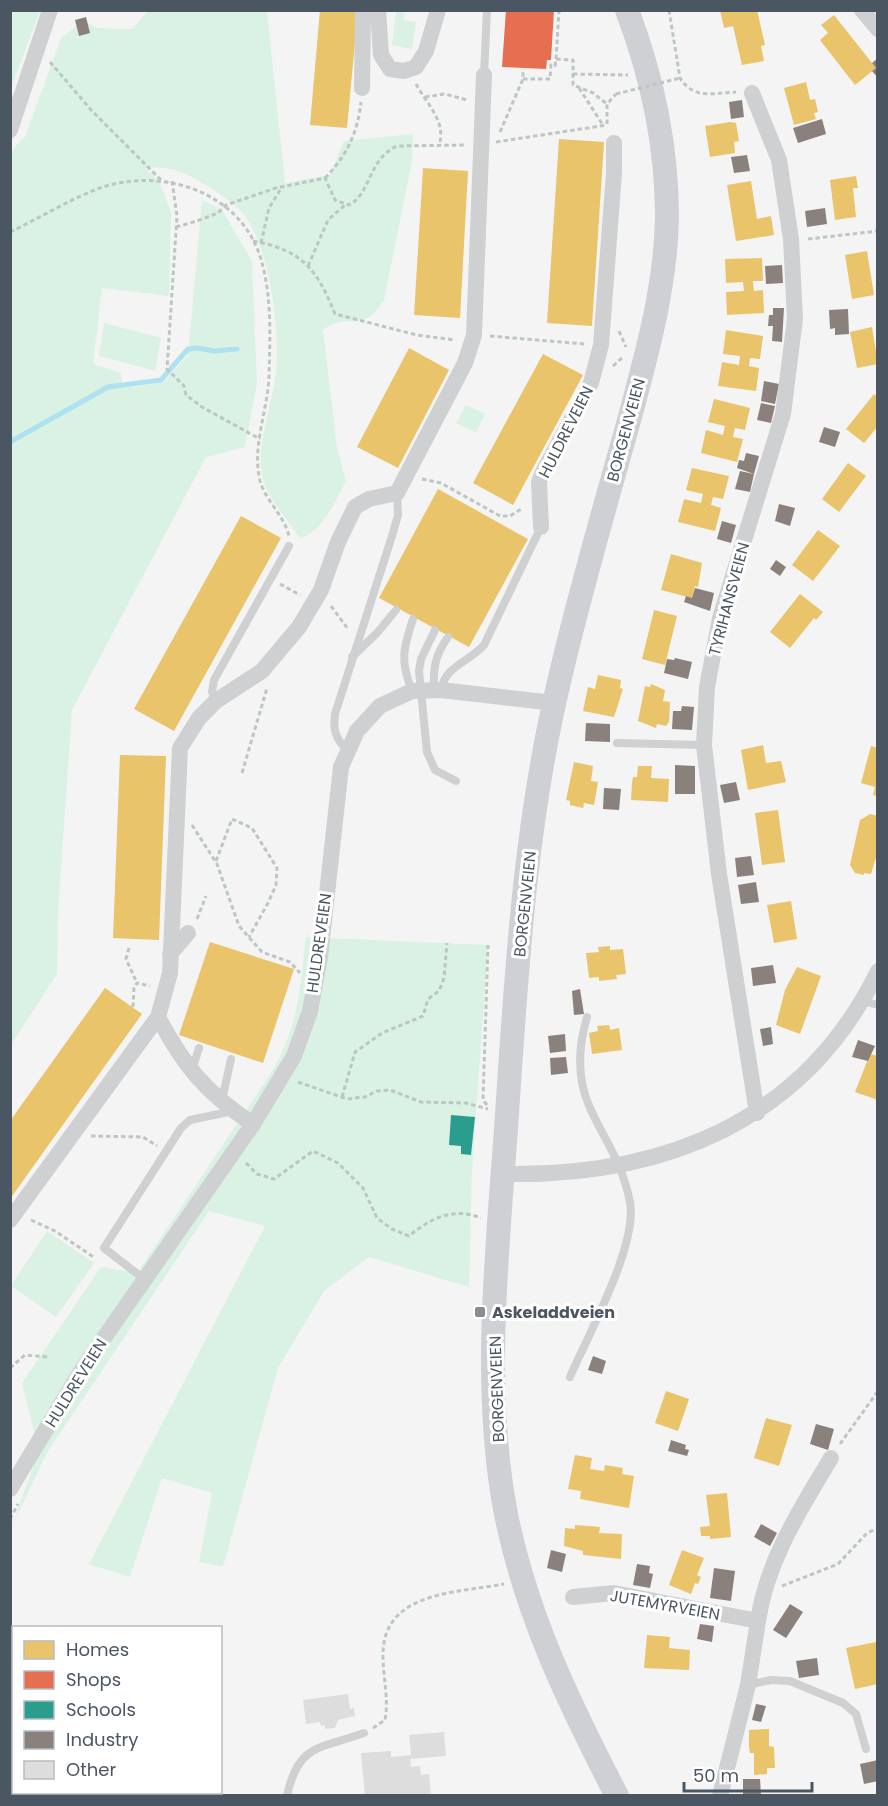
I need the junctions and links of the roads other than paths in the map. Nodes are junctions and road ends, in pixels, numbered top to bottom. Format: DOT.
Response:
graph roads {
  1 [pos="50,10"];
  2 [pos="363,10"];
  3 [pos="378,10"];
  4 [pos="438,10"];
  5 [pos="487,10"];
  6 [pos="627,10"];
  7 [pos="862,10"];
  8 [pos="878,29"];
  9 [pos="484,75"];
  10 [pos="362,88"];
  11 [pos="752,93"];
  12 [pos="10,130"];
  13 [pos="614,143"];
  14 [pos="399,489"];
  15 [pos="541,527"];
  16 [pos="289,546"];
  17 [pos="396,610"];
  18 [pos="413,619"];
  19 [pos="435,630"];
  20 [pos="448,637"];
  21 [pos="352,657"];
  22 [pos="427,690"];
  23 [pos="216,701"];
  24 [pos="554,703"];
  25 [pos="617,743"];
  26 [pos="704,745"];
  27 [pos="347,750"];
  28 [pos="456,781"];
  29 [pos="188,933"];
  30 [pos="170,954"];
  31 [pos="878,971"];
  32 [pos="870,1003"];
  33 [pos="158,1017"];
  34 [pos="587,1017"];
  35 [pos="199,1048"];
  36 [pos="231,1059"];
  37 [pos="192,1071"];
  38 [pos="227,1107"];
  39 [pos="757,1113"];
  40 [pos="252,1124"];
  41 [pos="618,1166"];
  42 [pos="503,1174"];
  43 [pos="10,1220"];
  44 [pos="144,1279"];
  45 [pos="570,1377"];
  46 [pos="831,1458"];
  47 [pos="15,1496"];
  48 [pos="573,1597"];
  49 [pos="758,1621"];
  50 [pos="748,1685"];
  51 [pos="364,1733"];
  52 [pos="866,1749"];
  53 [pos="287,1796"];
  54 [pos="617,1796"];
  55 [pos="720,1796"];
  1 -- 12 [label="street"];
  2 -- 10 [label="street"];
  3 -- 4 [label="street"];
  5 -- 9 [label="lane"];
  6 -- 24 [label="street, BORGENVEIEN"];
  7 -- 8 [label="street"];
  9 -- 14 [label="street"];
  11 -- 26 [label="street, TYRIHANSVEIEN"];
  13 -- 15 [label="street, HULDREVEIEN"];
  14 -- 21 [label="lane"];
  14 -- 23 [label="street"];
  15 -- 22 [label="lane, HULDREVEIEN"];
  16 -- 23 [label="lane"];
  17 -- 21 [label="lane"];
  18 -- 22 [label="lane"];
  19 -- 22 [label="lane"];
  20 -- 22 [label="lane"];
  21 -- 27 [label="lane"];
  22 -- 24 [label="street"];
  22 -- 27 [label="street, HULDREVEIEN"];
  22 -- 28 [label="lane"];
  23 -- 30 [label="street"];
  24 -- 42 [label="street, BORGENVEIEN"];
  25 -- 26 [label="lane"];
  26 -- 39 [label="street, TYRIHANSVEIEN"];
  27 -- 40 [label="street, HULDREVEIEN"];
  29 -- 30 [label="street"];
  30 -- 33 [label="street"];
  31 -- 32 [label="street"];
  32 -- 39 [label="street"];
  33 -- 37 [label="street"];
  33 -- 43 [label="street"];
  34 -- 41 [label="lane"];
  35 -- 37 [label="lane"];
  36 -- 38 [label="lane"];
  37 -- 38 [label="street"];
  38 -- 40 [label="street"];
  38 -- 44 [label="lane"];
  39 -- 41 [label="street"];
  40 -- 44 [label="street, HULDREVEIEN"];
  41 -- 42 [label="street"];
  41 -- 45 [label="lane"];
  42 -- 54 [label="street, BORGENVEIEN"];
  44 -- 47 [label="street, HULDREVEIEN"];
  46 -- 49 [label="street"];
  48 -- 49 [label="street, JUTEMYRVEIEN"];
  49 -- 50 [label="street"];
  50 -- 52 [label="lane"];
  50 -- 55 [label="street"];
  51 -- 53 [label="lane"];
}
